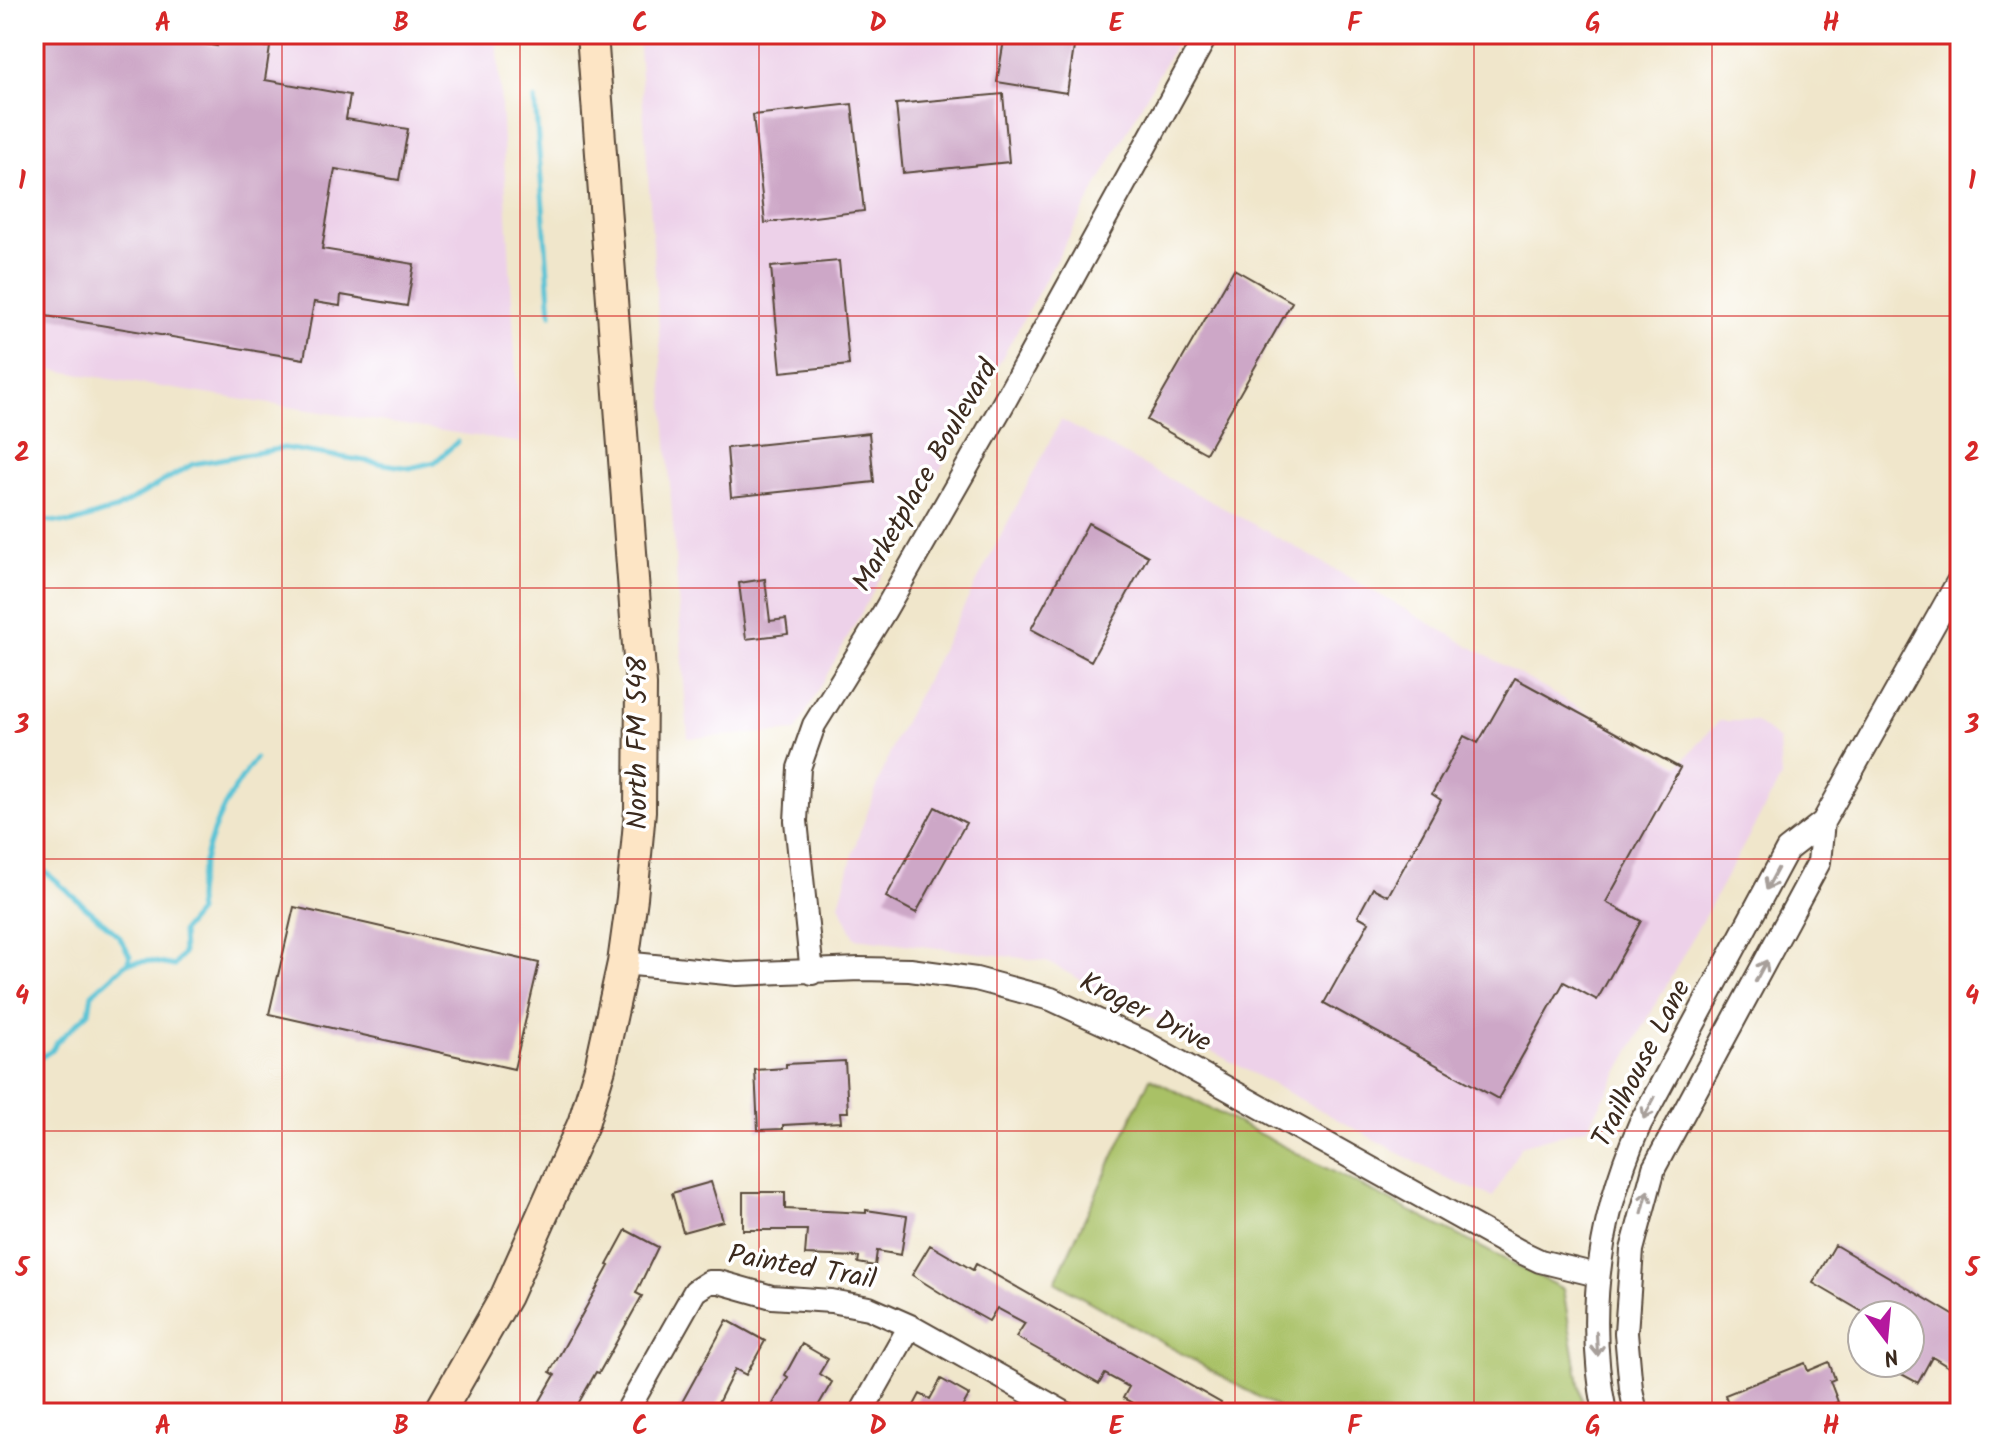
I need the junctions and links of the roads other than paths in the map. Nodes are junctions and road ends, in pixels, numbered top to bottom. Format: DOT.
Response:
graph roads {
  1 [pos="592,34"];
  2 [pos="1207,34"];
  3 [pos="1960,578"];
  4 [pos="1823,822"];
  5 [pos="623,963"];
  6 [pos="812,973"];
  7 [pos="1597,1275"];
  8 [pos="910,1326"];
  9 [pos="439,1413"];
  10 [pos="626,1413"];
  11 [pos="861,1413"];
  12 [pos="1065,1413"];
  13 [pos="1605,1413"];
  14 [pos="1636,1413"];
  1 -- 5 [label="main road, North FM 548"];
  2 -- 6 [label="street, Marketplace Boulevard"];
  3 -- 4 [label="street, Trailhouse Lane"];
  4 -- 7 [label="street, Trailhouse Lane, one-way"];
  14 -- 4 [label="street, Trailhouse Lane, one-way"];
  5 -- 6 [label="street, Kroger Drive"];
  5 -- 9 [label="main road, North FM 548"];
  6 -- 7 [label="street, Kroger Drive"];
  7 -- 13 [label="street, Trailhouse Lane, one-way"];
  8 -- 10 [label="street, Painted Trail"];
  8 -- 11 [label="street"];
  8 -- 12 [label="street, Painted Trail"];
}
